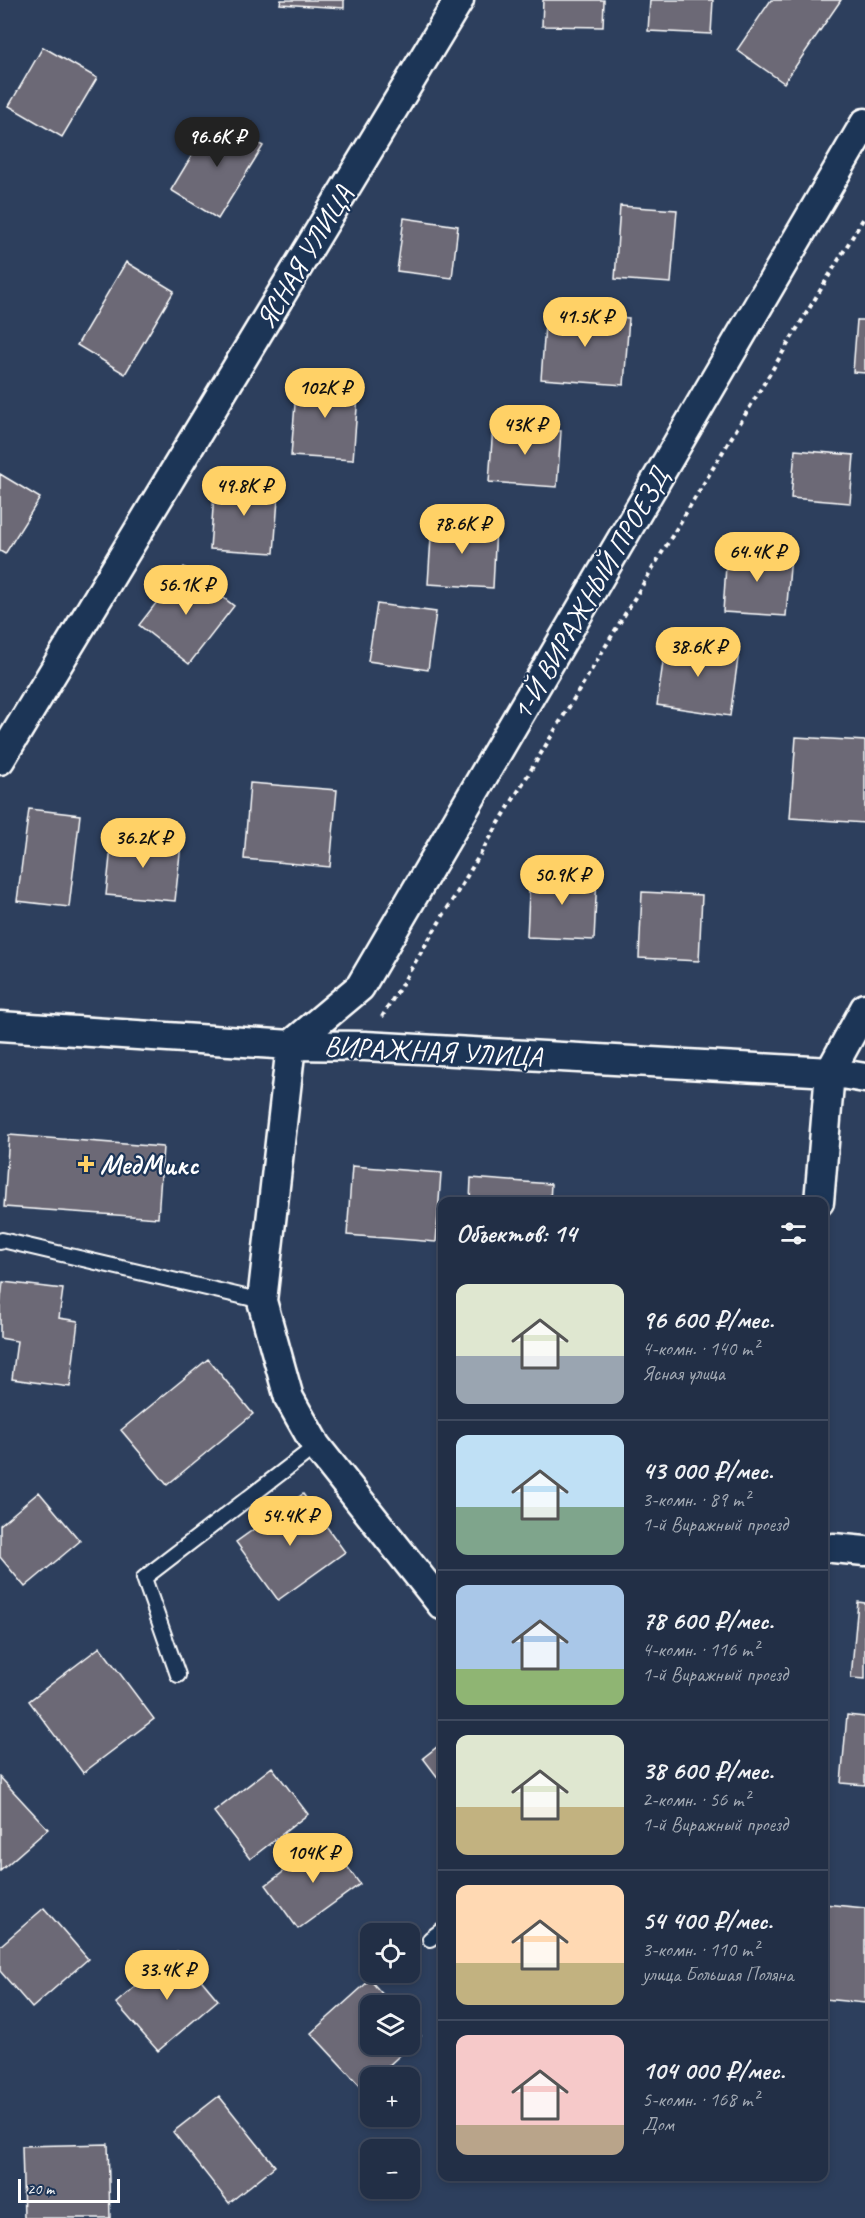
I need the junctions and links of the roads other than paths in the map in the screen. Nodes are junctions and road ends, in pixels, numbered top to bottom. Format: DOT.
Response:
graph roads {
  1 [pos="459,0"];
  2 [pos="865,123"];
  3 [pos="0,760"];
  4 [pos="865,1008"];
  5 [pos="0,1026"];
  6 [pos="291,1045"];
  7 [pos="830,1072"];
  8 [pos="865,1078"];
  9 [pos="819,1197"];
  10 [pos="0,1242"];
  11 [pos="262,1301"];
  12 [pos="316,1446"];
  13 [pos="833,1548"];
  14 [pos="865,1551"];
  15 [pos="438,1600"];
  16 [pos="178,1675"];
  17 [pos="438,1932"];
  18 [pos="430,1939"];
  1 -- 3 [label="street, ЯСНАЯ УЛИЦА"];
  2 -- 6 [label="street, 1-Й ВИРАЖНЫЙ ПРОЕЗД"];
  4 -- 7 [label="street"];
  5 -- 6 [label="street, ВИРАЖНАЯ УЛИЦА"];
  6 -- 7 [label="street, ВИРАЖНАЯ УЛИЦА"];
  6 -- 11 [label="street"];
  7 -- 8 [label="street, ВИРАЖНАЯ УЛИЦА"];
  7 -- 9 [label="street"];
  10 -- 11 [label="lane"];
  11 -- 12 [label="street"];
  12 -- 15 [label="street"];
  12 -- 16 [label="lane"];
  13 -- 14 [label="street"];
  17 -- 18 [label="lane"];
}
